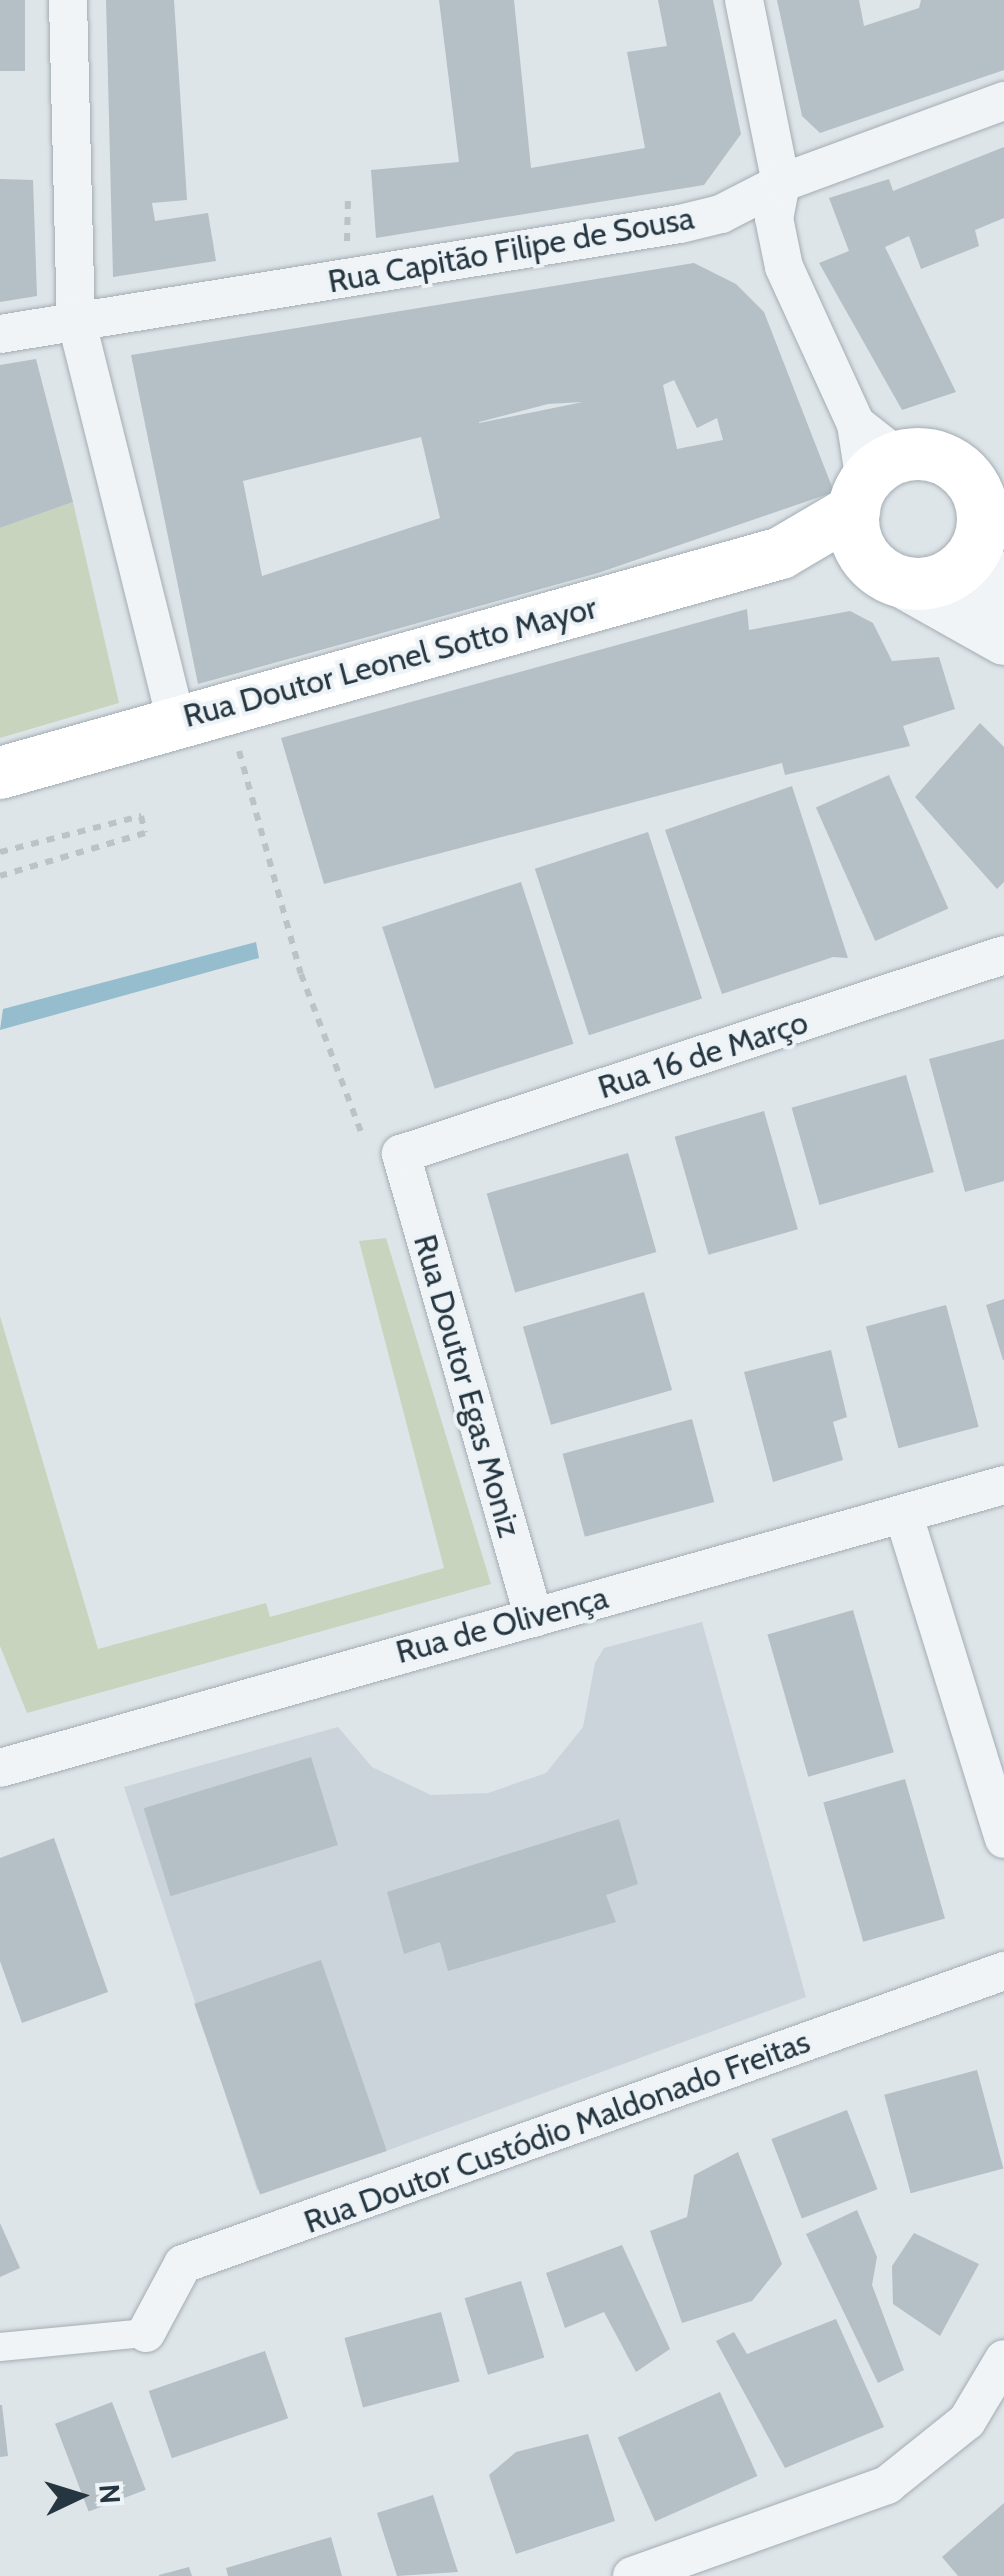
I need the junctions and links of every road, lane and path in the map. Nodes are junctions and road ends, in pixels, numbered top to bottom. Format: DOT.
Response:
graph roads {
  1 [pos="68,0"];
  2 [pos="744,0"];
  3 [pos="1004,101"];
  4 [pos="781,183"];
  5 [pos="348,197"];
  6 [pos="350,257"];
  7 [pos="76,319"];
  8 [pos="0,334"];
  9 [pos="1004,458"];
  10 [pos="891,478"];
  11 [pos="988,533"];
  12 [pos="781,554"];
  13 [pos="888,575"];
  14 [pos="1004,611"];
  15 [pos="1004,642"];
  16 [pos="176,721"];
  17 [pos="237,744"];
  18 [pos="0,773"];
  19 [pos="0,852"];
  20 [pos="0,876"];
  21 [pos="1004,954"];
  22 [pos="362,1135"];
  23 [pos="401,1154"];
  24 [pos="1004,1485"];
  25 [pos="904,1516"];
  26 [pos="534,1618"];
  27 [pos="0,1768"];
  28 [pos="1004,1839"];
  29 [pos="1004,1970"];
  30 [pos="146,2334"];
  31 [pos="0,2347"];
  32 [pos="1004,2359"];
  33 [pos="632,2576"];
  1 -- 7 [label="street"];
  2 -- 4 [label="street"];
  3 -- 4 [label="street, Rua Capitão Filipe de Sousa"];
  4 -- 7 [label="street, Rua Capitão Filipe de Sousa"];
  4 -- 10 [label="street"];
  5 -- 6 [label="path"];
  7 -- 8 [label="street, Rua Capitão Filipe de Sousa"];
  7 -- 16 [label="street"];
  9 -- 10 [label="main road, Rua Doutor Leonel Sotto Mayor"];
  10 -- 11 [label="main road"];
  10 -- 12 [label="main road, Rua Doutor Leonel Sotto Mayor"];
  10 -- 13 [label="main road"];
  11 -- 13 [label="main road"];
  11 -- 14 [label="street"];
  12 -- 13 [label="main road, Rua Doutor Leonel Sotto Mayor"];
  12 -- 16 [label="main road, Rua Doutor Leonel Sotto Mayor"];
  13 -- 15 [label="street"];
  16 -- 18 [label="main road, Rua Doutor Leonel Sotto Mayor"];
  17 -- 22 [label="path"];
  19 -- 20 [label="path"];
  21 -- 23 [label="street, Rua 16 de Março"];
  23 -- 26 [label="street, Rua Doutor Egas Moniz"];
  24 -- 25 [label="street, Rua de Olivença"];
  25 -- 26 [label="street, Rua de Olivença"];
  25 -- 28 [label="street"];
  26 -- 27 [label="street, Rua de Olivença"];
  29 -- 30 [label="street, Rua Doutor Custódio Maldonado Freitas"];
  30 -- 31 [label="street"];
  32 -- 33 [label="street"];
}
